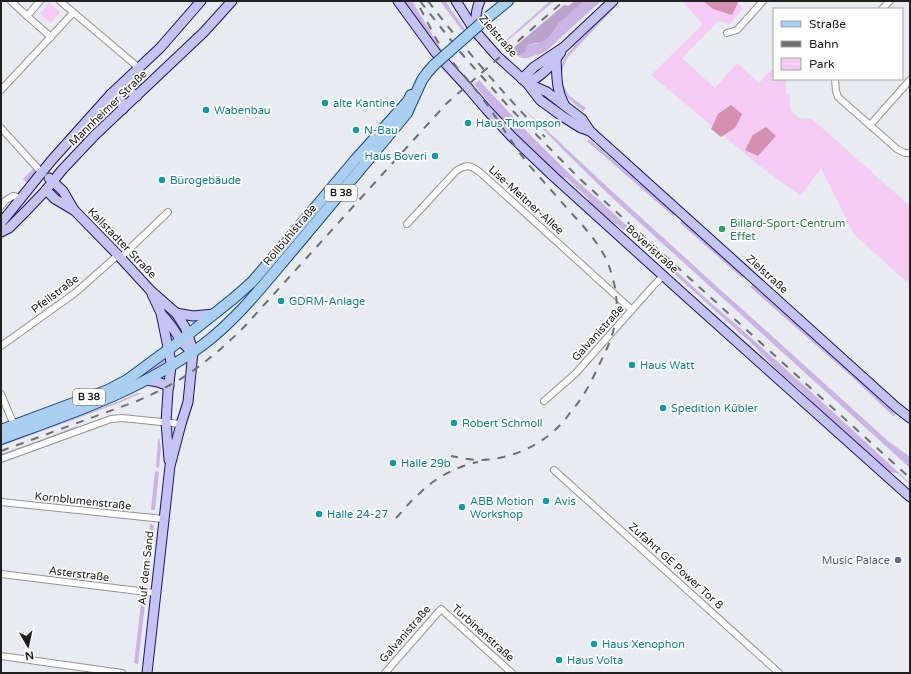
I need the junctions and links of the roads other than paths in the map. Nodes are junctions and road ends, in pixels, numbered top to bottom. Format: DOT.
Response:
graph roads {
  1 [pos="11,1"];
  2 [pos="40,1"];
  3 [pos="60,1"];
  4 [pos="232,1"];
  5 [pos="398,1"];
  6 [pos="501,1"];
  7 [pos="508,1"];
  8 [pos="613,1"];
  9 [pos="763,1"];
  10 [pos="196,3"];
  11 [pos="459,4"];
  12 [pos="478,4"];
  13 [pos="73,13"];
  14 [pos="27,16"];
  15 [pos="486,17"];
  16 [pos="475,31"];
  17 [pos="727,33"];
  18 [pos="51,37"];
  19 [pos="564,47"];
  20 [pos="556,59"];
  21 [pos="432,64"];
  22 [pos="139,68"];
  23 [pos="132,75"];
  24 [pos="835,80"];
  25 [pos="910,80"];
  26 [pos="525,81"];
  27 [pos="1,90"];
  28 [pos="110,94"];
  29 [pos="137,96"];
  30 [pos="565,106"];
  31 [pos="123,109"];
  32 [pos="870,125"];
  33 [pos="1,128"];
  34 [pos="590,131"];
  35 [pos="910,153"];
  36 [pos="42,172"];
  37 [pos="53,181"];
  38 [pos="46,190"];
  39 [pos="1,195"];
  40 [pos="21,198"];
  41 [pos="6,200"];
  42 [pos="1,206"];
  43 [pos="26,211"];
  44 [pos="75,211"];
  45 [pos="168,212"];
  46 [pos="1,223"];
  47 [pos="407,224"];
  48 [pos="1,232"];
  49 [pos="119,256"];
  50 [pos="663,276"];
  51 [pos="151,291"];
  52 [pos="632,310"];
  53 [pos="161,313"];
  54 [pos="176,313"];
  55 [pos="214,314"];
  56 [pos="188,334"];
  57 [pos="180,341"];
  58 [pos="1,346"];
  59 [pos="168,349"];
  60 [pos="192,352"];
  61 [pos="171,366"];
  62 [pos="147,380"];
  63 [pos="169,386"];
  64 [pos="1,394"];
  65 [pos="544,401"];
  66 [pos="910,418"];
  67 [pos="13,422"];
  68 [pos="166,422"];
  69 [pos="181,424"];
  70 [pos="1,430"];
  71 [pos="1,439"];
  72 [pos="1,459"];
  73 [pos="170,466"];
  74 [pos="556,472"];
  75 [pos="910,497"];
  76 [pos="1,502"];
  77 [pos="163,519"];
  78 [pos="1,574"];
  79 [pos="155,593"];
  80 [pos="441,609"];
  81 [pos="1,656"];
  82 [pos="66,665"];
  83 [pos="65,673"];
  84 [pos="122,673"];
  85 [pos="147,673"];
  86 [pos="385,673"];
  87 [pos="512,673"];
  88 [pos="779,673"];
  1 -- 14 [label="street"];
  2 -- 14 [label="street"];
  3 -- 13 [label="street"];
  4 -- 29 [label="main road, Mannheimer Straße"];
  5 -- 50 [label="main road, Boveristraße"];
  6 -- 15 [label="main road, B 38"];
  7 -- 15 [label="main road, B 38"];
  8 -- 19 [label="main road"];
  9 -- 17 [label="street"];
  10 -- 22 [label="main road, Mannheimer Straße"];
  11 -- 12 [label="main road"];
  11 -- 16 [label="main road, Zielstraße"];
  12 -- 16 [label="main road"];
  13 -- 18 [label="street"];
  13 -- 22 [label="street"];
  14 -- 18 [label="street"];
  15 -- 21 [label="main road, B 38, bridge"];
  16 -- 26 [label="main road, Zielstraße"];
  18 -- 27 [label="street"];
  19 -- 20 [label="main road"];
  19 -- 26 [label="main road"];
  20 -- 26 [label="main road"];
  20 -- 30 [label="main road"];
  21 -- 55 [label="main road, Rollbühlstraße / B 38"];
  21 -- 60 [label="main road, Rollbühlstraße / B 38"];
  22 -- 23 [label="main road, Mannheimer Straße"];
  23 -- 28 [label="main road, Mannheimer Straße"];
  23 -- 29 [label="main road"];
  24 -- 32 [label="street"];
  25 -- 32 [label="street"];
  26 -- 30 [label="main road, Zielstraße"];
  26 -- 34 [label="main road, Zielstraße"];
  28 -- 31 [label="main road"];
  28 -- 36 [label="main road, Mannheimer Straße"];
  29 -- 31 [label="main road, Mannheimer Straße"];
  30 -- 34 [label="main road, Zielstraße"];
  31 -- 37 [label="main road, Mannheimer Straße"];
  32 -- 35 [label="street"];
  33 -- 36 [label="street"];
  34 -- 66 [label="main road, Zielstraße"];
  36 -- 37 [label="main road, Kallstadter Straße"];
  36 -- 38 [label="main road"];
  36 -- 40 [label="main road, Mannheimer Straße"];
  37 -- 38 [label="main road, Mannheimer Straße"];
  37 -- 44 [label="main road, Kallstadter Straße"];
  38 -- 43 [label="main road, Mannheimer Straße"];
  38 -- 44 [label="main road, Kallstadter Straße"];
  39 -- 41 [label="street"];
  40 -- 41 [label="street"];
  40 -- 43 [label="main road"];
  40 -- 46 [label="main road, Mannheimer Straße"];
  41 -- 42 [label="street"];
  43 -- 48 [label="main road, Mannheimer Straße"];
  44 -- 49 [label="main road, Kallstadter Straße"];
  45 -- 49 [label="street, Pfeilstraße"];
  47 -- 52 [label="street, Lise-Meitner-Allee"];
  49 -- 51 [label="main road, Kallstadter Straße"];
  49 -- 58 [label="street, Pfeilstraße"];
  50 -- 52 [label="street, Galvanistraße"];
  50 -- 75 [label="main road, Boveristraße"];
  51 -- 53 [label="main road, Kallstadter Straße"];
  51 -- 54 [label="main road, Kallstadter Straße"];
  52 -- 65 [label="street, Galvanistraße"];
  53 -- 57 [label="main road"];
  53 -- 59 [label="main road, Kallstadter Straße"];
  54 -- 55 [label="main road"];
  54 -- 56 [label="main road, Kallstadter Straße"];
  55 -- 56 [label="main road, Rollbühlstraße / B 38"];
  56 -- 57 [label="main road, B 38"];
  56 -- 60 [label="main road, Kallstadter Straße"];
  57 -- 59 [label="main road, B 38"];
  57 -- 60 [label="main road"];
  59 -- 61 [label="main road, Auf dem Sand"];
  59 -- 67 [label="main road, B 38"];
  60 -- 61 [label="main road, B 38"];
  60 -- 69 [label="main road, Auf dem Sand"];
  61 -- 62 [label="main road, B 38"];
  61 -- 63 [label="main road, Auf dem Sand"];
  62 -- 63 [label="main road"];
  62 -- 71 [label="main road, B 38"];
  63 -- 68 [label="main road, Auf dem Sand"];
  64 -- 67 [label="street"];
  67 -- 70 [label="main road, B 38"];
  68 -- 69 [label="street"];
  68 -- 72 [label="street"];
  68 -- 73 [label="main road, Auf dem Sand"];
  69 -- 73 [label="main road, Auf dem Sand"];
  73 -- 77 [label="main road, Auf dem Sand"];
  74 -- 88 [label="street, Zufahrt GE Power Tor 8"];
  76 -- 77 [label="street, Kornblumenstraße"];
  77 -- 79 [label="main road, Auf dem Sand"];
  78 -- 79 [label="street, Asterstraße"];
  79 -- 85 [label="main road, Auf dem Sand"];
  80 -- 86 [label="street, Galvanistraße"];
  80 -- 87 [label="street, Turbinenstraße"];
  81 -- 82 [label="street"];
  82 -- 83 [label="street"];
  82 -- 84 [label="street"];
}
